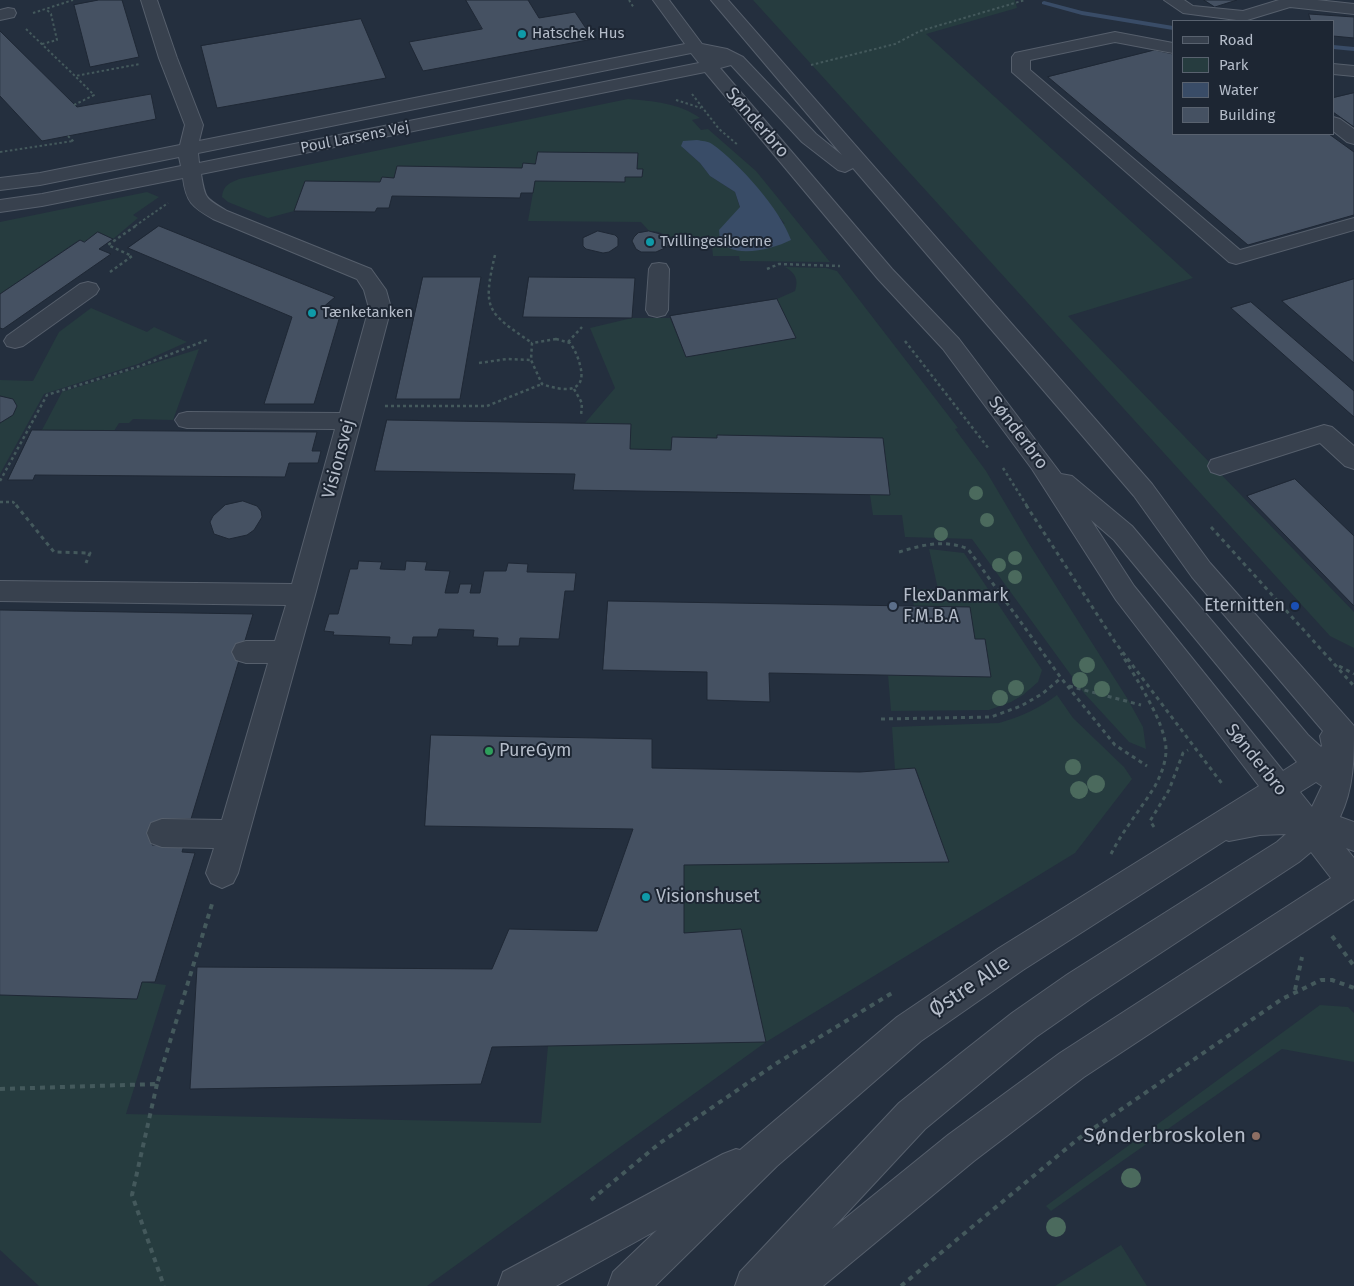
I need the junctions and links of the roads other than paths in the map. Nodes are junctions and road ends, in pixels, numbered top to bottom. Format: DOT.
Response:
graph roads {
  1 [pos="149,0"];
  2 [pos="660,0"];
  3 [pos="719,0"];
  4 [pos="1172,0"];
  5 [pos="1293,1"];
  6 [pos="1354,9"];
  7 [pos="744,31"];
  8 [pos="694,47"];
  9 [pos="1172,48"];
  10 [pos="732,57"];
  11 [pos="709,66"];
  12 [pos="1334,69"];
  13 [pos="1354,71"];
  14 [pos="1334,124"];
  15 [pos="1354,138"];
  16 [pos="189,160"];
  17 [pos="0,184"];
  18 [pos="890,200"];
  19 [pos="0,206"];
  20 [pos="1354,224"];
  21 [pos="659,269"];
  22 [pos="88,289"];
  23 [pos="657,310"];
  24 [pos="15,341"];
  25 [pos="351,413"];
  26 [pos="187,420"];
  27 [pos="1354,460"];
  28 [pos="1042,464"];
  29 [pos="1220,466"];
  30 [pos="0,591"];
  31 [pos="302,595"];
  32 [pos="246,652"];
  33 [pos="286,652"];
  34 [pos="1344,760"];
  35 [pos="1278,789"];
  36 [pos="1312,826"];
  37 [pos="1215,830"];
  38 [pos="162,833"];
  39 [pos="233,834"];
  40 [pos="1354,837"];
  41 [pos="222,872"];
  42 [pos="1354,882"];
  43 [pos="764,1153"];
  44 [pos="517,1286"];
  45 [pos="628,1286"];
  46 [pos="754,1286"];
  47 [pos="793,1286"];
  1 -- 16 [label="street"];
  2 -- 8 [label="street, Sønderbro"];
  3 -- 7 [label="street"];
  4 -- 5 [label="street"];
  5 -- 6 [label="street"];
  7 -- 10 [label="street"];
  7 -- 18 [label="street"];
  8 -- 10 [label="street"];
  8 -- 11 [label="street, Sønderbro"];
  8 -- 16 [label="street, Poul Larsens Vej"];
  9 -- 20 [label="street"];
  10 -- 11 [label="street, Poul Larsens Vej"];
  10 -- 18 [label="street"];
  11 -- 16 [label="street, Poul Larsens Vej"];
  11 -- 28 [label="street, Sønderbro"];
  12 -- 13 [label="street"];
  14 -- 15 [label="street"];
  16 -- 17 [label="street, Poul Larsens Vej"];
  16 -- 19 [label="street, Poul Larsens Vej"];
  16 -- 25 [label="street, Visionsvej"];
  18 -- 34 [label="street"];
  21 -- 23 [label="street"];
  22 -- 24 [label="street"];
  25 -- 26 [label="street"];
  25 -- 31 [label="street, Visionsvej"];
  27 -- 29 [label="street"];
  28 -- 34 [label="street"];
  28 -- 35 [label="street, Sønderbro"];
  30 -- 31 [label="street"];
  31 -- 33 [label="street, Visionsvej"];
  32 -- 33 [label="street"];
  33 -- 39 [label="street, Visionsvej"];
  34 -- 35 [label="street, Østre Alle"];
  34 -- 36 [label="street"];
  35 -- 36 [label="street, Sønderbro"];
  35 -- 37 [label="street, Østre Alle"];
  36 -- 37 [label="street"];
  36 -- 40 [label="street"];
  36 -- 42 [label="street, Sønderbro"];
  36 -- 46 [label="street"];
  37 -- 43 [label="street, Østre Alle"];
  38 -- 39 [label="street"];
  39 -- 41 [label="street, Visionsvej"];
  42 -- 47 [label="street"];
  43 -- 44 [label="street"];
  43 -- 45 [label="street, Østre Alle"];
}
